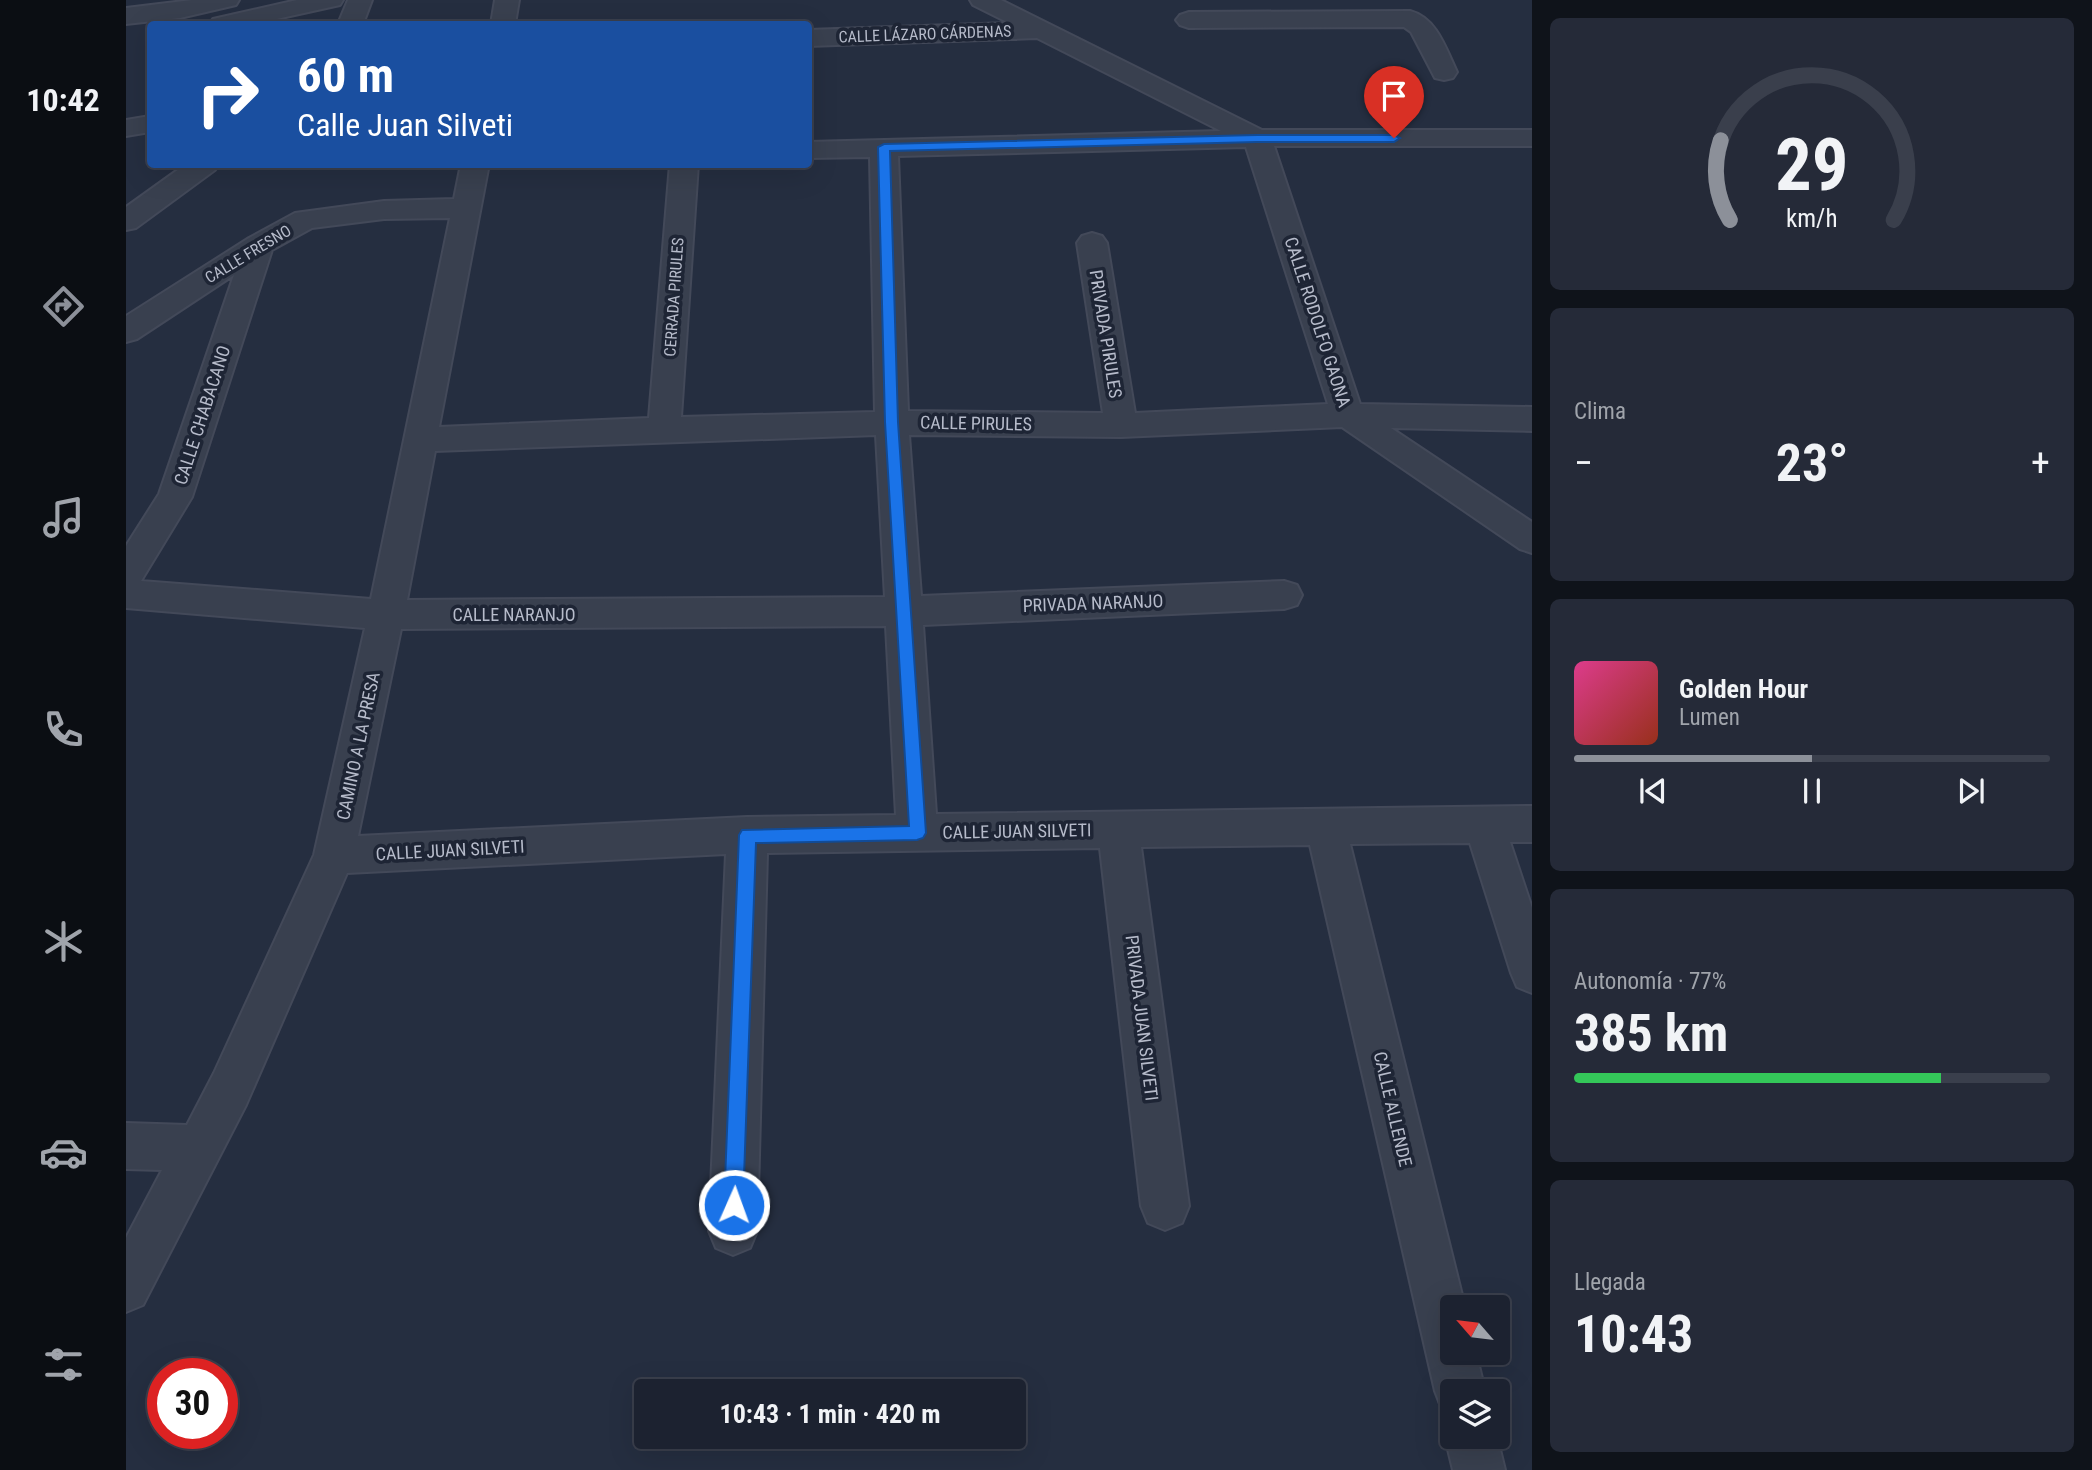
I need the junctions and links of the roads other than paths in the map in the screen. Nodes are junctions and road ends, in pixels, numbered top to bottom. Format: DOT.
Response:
graph roads {
  1 [pos="227,0"];
  2 [pos="331,0"];
  3 [pos="360,0"];
  4 [pos="507,0"];
  5 [pos="982,0"];
  6 [pos="126,16"];
  7 [pos="1189,20"];
  8 [pos="1278,20"];
  9 [pos="236,21"];
  10 [pos="352,21"];
  11 [pos="504,21"];
  12 [pos="1041,30"];
  13 [pos="147,33"];
  14 [pos="126,36"];
  15 [pos="812,38"];
  16 [pos="1444,72"];
  17 [pos="147,124"];
  18 [pos="126,128"];
  19 [pos="1257,138"];
  20 [pos="1532,138"];
  21 [pos="884,147"];
  22 [pos="812,150"];
  23 [pos="199,168"];
  24 [pos="474,168"];
  25 [pos="684,168"];
  26 [pos="466,208"];
  27 [pos="126,221"];
  28 [pos="1092,243"];
  29 [pos="259,245"];
  30 [pos="126,331"];
  31 [pos="1348,415"];
  32 [pos="1532,419"];
  33 [pos="892,422"];
  34 [pos="1121,425"];
  35 [pos="664,429"];
  36 [pos="420,440"];
  37 [pos="1532,540"];
  38 [pos="126,575"];
  39 [pos="126,594"];
  40 [pos="1284,595"];
  41 [pos="902,611"];
  42 [pos="386,615"];
  43 [pos="1484,824"];
  44 [pos="1532,824"];
  45 [pos="1326,827"];
  46 [pos="1118,830"];
  47 [pos="917,833"];
  48 [pos="747,835"];
  49 [pos="334,855"];
  50 [pos="1532,973"];
  51 [pos="126,1146"];
  52 [pos="199,1148"];
  53 [pos="1165,1206"];
  54 [pos="733,1231"];
  55 [pos="126,1288"];
  56 [pos="1457,1379"];
  57 [pos="1474,1449"];
  58 [pos="1479,1470"];
  1 -- 6 [label="street"];
  2 -- 9 [label="street"];
  3 -- 10 [label="street"];
  4 -- 11 [label="street"];
  5 -- 12 [label="street"];
  7 -- 8 [label="street"];
  8 -- 16 [label="street"];
  12 -- 15 [label="street, CALLE LÁZARO CÁRDENAS"];
  12 -- 19 [label="street"];
  13 -- 14 [label="street"];
  17 -- 18 [label="street"];
  19 -- 20 [label="street"];
  19 -- 21 [label="street"];
  19 -- 31 [label="street, CALLE RODOLFO GAONA"];
  21 -- 22 [label="street"];
  21 -- 33 [label="street"];
  23 -- 27 [label="street"];
  24 -- 26 [label="street, CAMINO A LA PRESA"];
  25 -- 35 [label="street, CERRADA PIRULES"];
  26 -- 29 [label="street, CALLE FRESNO"];
  26 -- 36 [label="street, CAMINO A LA PRESA"];
  28 -- 34 [label="street, PRIVADA PIRULES"];
  29 -- 30 [label="street, CALLE FRESNO"];
  29 -- 38 [label="street, CALLE CHABACANO"];
  31 -- 32 [label="street, CALLE PIRULES"];
  31 -- 34 [label="street, CALLE PIRULES"];
  31 -- 37 [label="street, CALLE RODOLFO GAONA"];
  33 -- 34 [label="street, CALLE PIRULES"];
  33 -- 35 [label="street, CALLE PIRULES"];
  33 -- 41 [label="street"];
  35 -- 36 [label="street, CALLE PIRULES"];
  36 -- 42 [label="street, CAMINO A LA PRESA"];
  39 -- 42 [label="street, CALLE NARANJO"];
  40 -- 41 [label="street, PRIVADA NARANJO"];
  41 -- 42 [label="street, CALLE NARANJO"];
  41 -- 47 [label="street"];
  42 -- 49 [label="street, CAMINO A LA PRESA"];
  43 -- 44 [label="street, CALLE JUAN SILVETI"];
  43 -- 45 [label="street, CALLE JUAN SILVETI"];
  43 -- 50 [label="street"];
  45 -- 46 [label="street, CALLE JUAN SILVETI"];
  45 -- 56 [label="street, CALLE ALLENDE"];
  46 -- 47 [label="street, CALLE JUAN SILVETI"];
  46 -- 53 [label="street, PRIVADA JUAN SILVETI"];
  47 -- 48 [label="street, CALLE JUAN SILVETI"];
  48 -- 49 [label="street, CALLE JUAN SILVETI"];
  48 -- 54 [label="street"];
  49 -- 52 [label="street, CAMINO A LA PRESA"];
  51 -- 52 [label="street"];
  52 -- 55 [label="street, CAMINO A LA PRESA"];
  57 -- 58 [label="street"];
}
